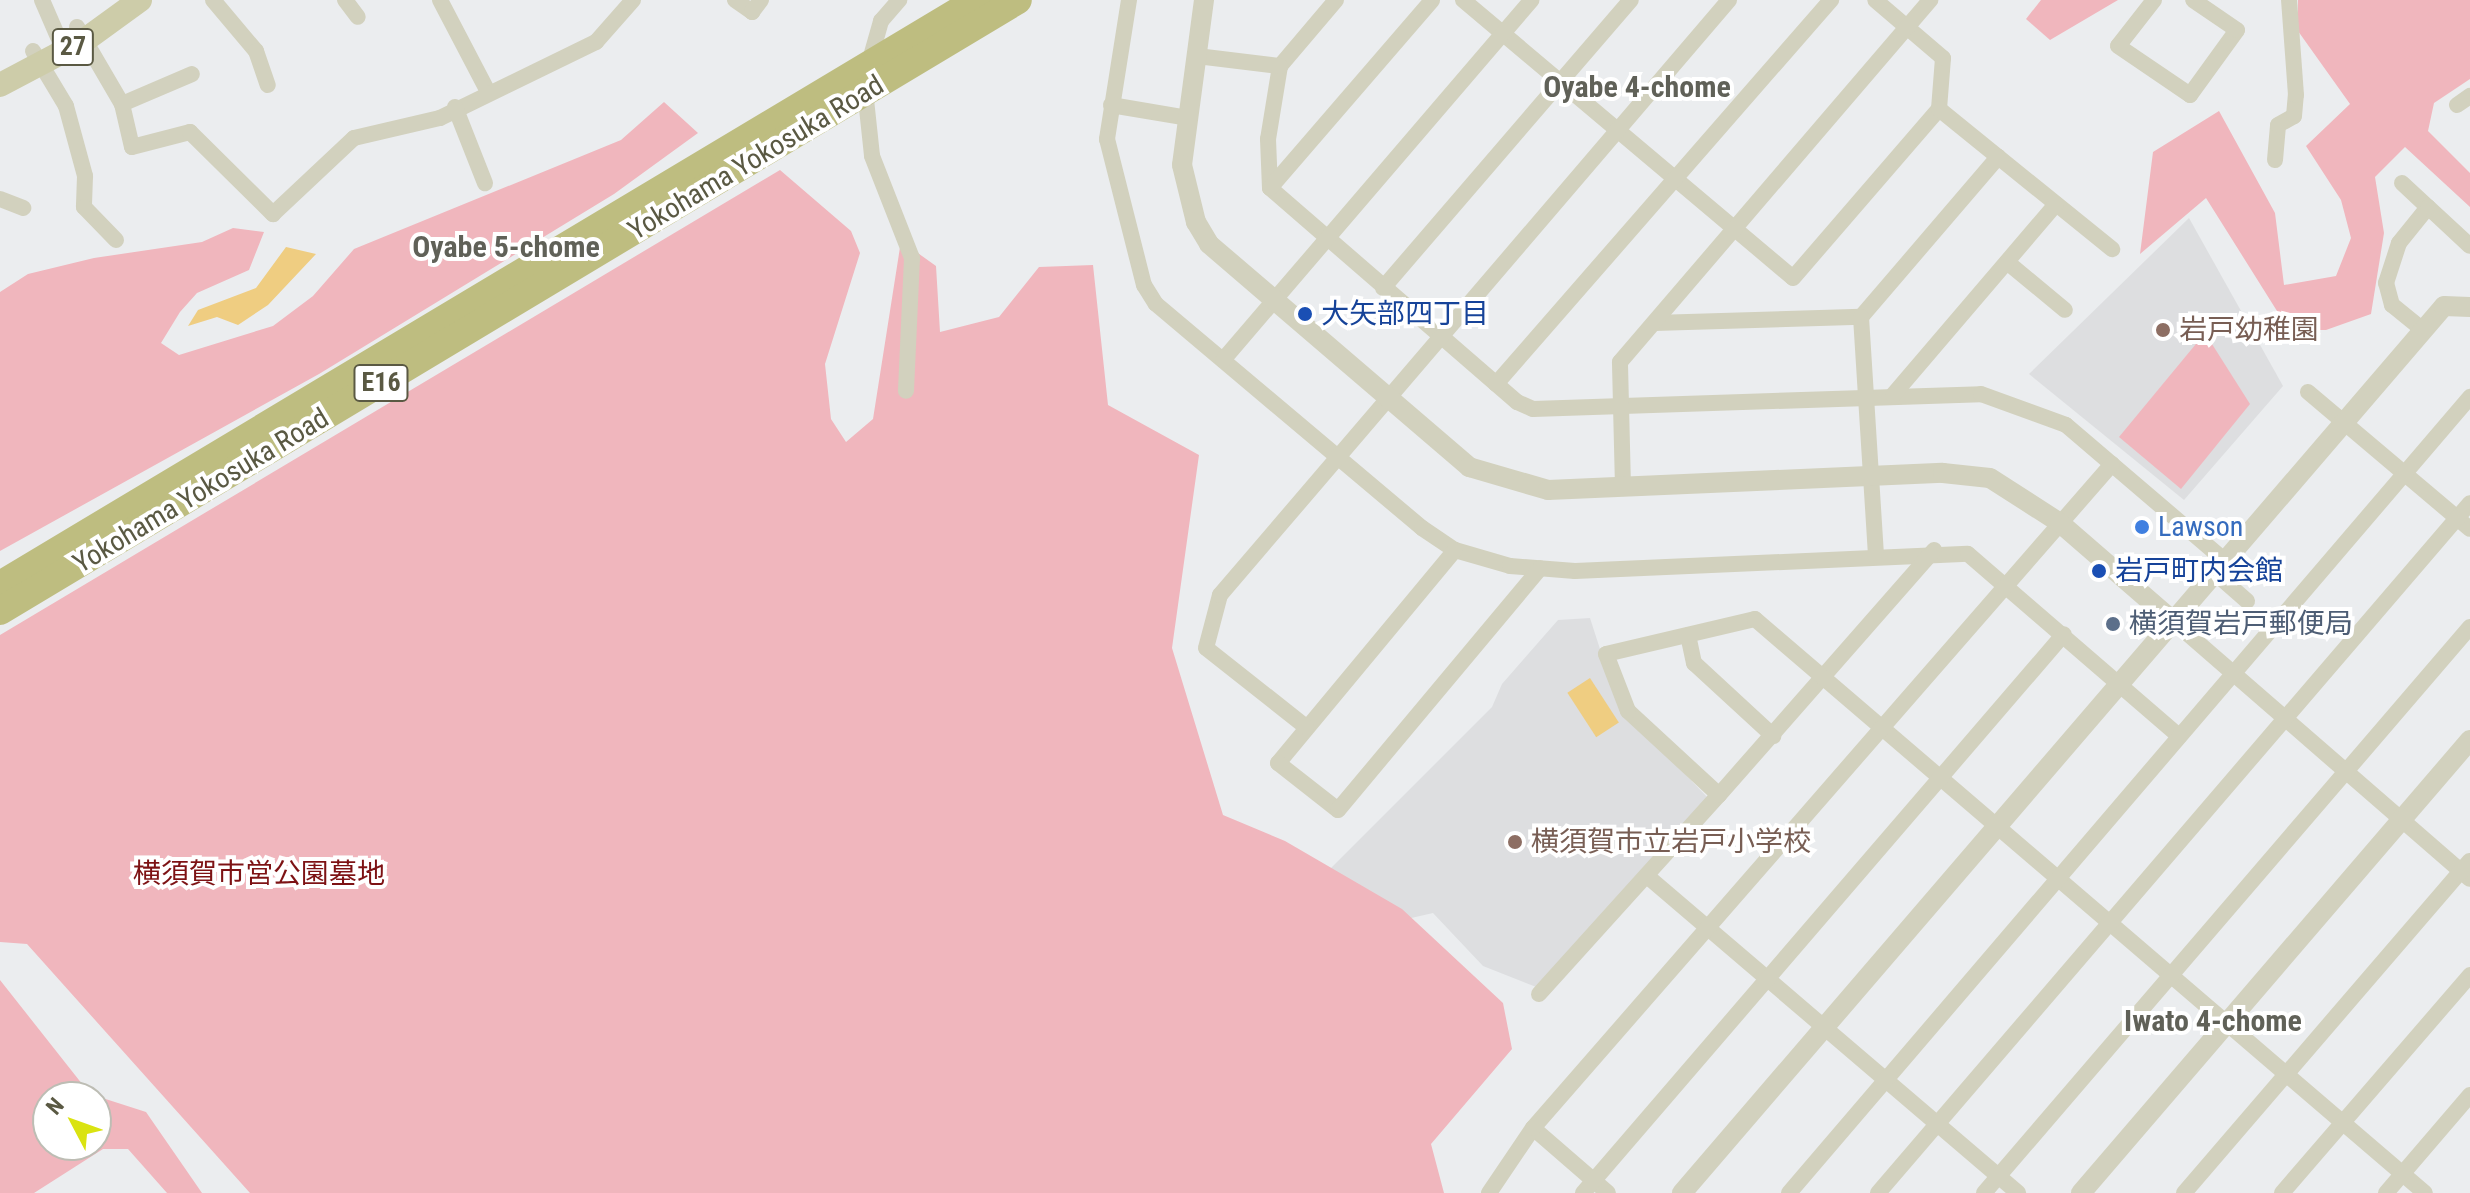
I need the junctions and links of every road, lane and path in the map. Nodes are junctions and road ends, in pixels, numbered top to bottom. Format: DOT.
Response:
graph roads {
  1 [pos="42,0"];
  2 [pos="114,0"];
  3 [pos="140,0"];
  4 [pos="213,0"];
  5 [pos="345,0"];
  6 [pos="440,0"];
  7 [pos="633,0"];
  8 [pos="735,0"];
  9 [pos="761,0"];
  10 [pos="899,0"];
  11 [pos="977,0"];
  12 [pos="1018,0"];
  13 [pos="1129,0"];
  14 [pos="1204,0"];
  15 [pos="1336,0"];
  16 [pos="1432,0"];
  17 [pos="1463,0"];
  18 [pos="1532,0"];
  19 [pos="1631,0"];
  20 [pos="1729,0"];
  21 [pos="1831,0"];
  22 [pos="1875,0"];
  23 [pos="1930,0"];
  24 [pos="2154,0"];
  25 [pos="2193,0"];
  26 [pos="2289,0"];
  27 [pos="358,17"];
  28 [pos="1907,27"];
  29 [pos="1503,34"];
  30 [pos="73,35"];
  31 [pos="1197,56"];
  32 [pos="37,58"];
  33 [pos="1280,66"];
  34 [pos="0,68"];
  35 [pos="192,74"];
  36 [pos="1560,82"];
  37 [pos="0,85"];
  38 [pos="268,85"];
  39 [pos="488,92"];
  40 [pos="122,104"];
  41 [pos="1111,105"];
  42 [pos="455,107"];
  43 [pos="1939,109"];
  44 [pos="1189,118"];
  45 [pos="1617,130"];
  46 [pos="756,145"];
  47 [pos="1998,157"];
  48 [pos="2275,160"];
  49 [pos="1675,179"];
  50 [pos="485,183"];
  51 [pos="2402,183"];
  52 [pos="1270,188"];
  53 [pos="0,199"];
  54 [pos="2056,204"];
  55 [pos="2428,207"];
  56 [pos="23,208"];
  57 [pos="1736,230"];
  58 [pos="1327,239"];
  59 [pos="116,240"];
  60 [pos="2470,246"];
  61 [pos="2112,249"];
  62 [pos="2007,262"];
  63 [pos="1383,288"];
  64 [pos="1273,301"];
  65 [pos="2470,305"];
  66 [pos="2065,310"];
  67 [pos="1861,317"];
  68 [pos="1654,323"];
  69 [pos="2423,330"];
  70 [pos="1440,338"];
  71 [pos="1223,360"];
  72 [pos="1496,384"];
  73 [pos="906,391"];
  74 [pos="2308,392"];
  75 [pos="1865,395"];
  76 [pos="1893,395"];
  77 [pos="2470,397"];
  78 [pos="1389,400"];
  79 [pos="1619,405"];
  80 [pos="2344,422"];
  81 [pos="1339,457"];
  82 [pos="2112,464"];
  83 [pos="2405,473"];
  84 [pos="1867,478"];
  85 [pos="1623,487"];
  86 [pos="144,499"];
  87 [pos="2470,503"];
  88 [pos="2060,523"];
  89 [pos="2464,524"];
  90 [pos="1455,550"];
  91 [pos="1934,550"];
  92 [pos="1876,557"];
  93 [pos="2219,566"];
  94 [pos="1540,568"];
  95 [pos="0,573"];
  96 [pos="2005,584"];
  97 [pos="0,585"];
  98 [pos="2247,601"];
  99 [pos="0,611"];
  100 [pos="2173,621"];
  101 [pos="2470,627"];
  102 [pos="2064,634"];
  103 [pos="1688,635"];
  104 [pos="2234,673"];
  105 [pos="1826,680"];
  106 [pos="2120,682"];
  107 [pos="2285,718"];
  108 [pos="1306,727"];
  109 [pos="1882,728"];
  110 [pos="1773,736"];
  111 [pos="2179,736"];
  112 [pos="2470,740"];
  113 [pos="2346,771"];
  114 [pos="1940,778"];
  115 [pos="1719,795"];
  116 [pos="2402,820"];
  117 [pos="1996,826"];
  118 [pos="2467,870"];
  119 [pos="1647,876"];
  120 [pos="2058,879"];
  121 [pos="2110,923"];
  122 [pos="1708,928"];
  123 [pos="2171,975"];
  124 [pos="2470,975"];
  125 [pos="1767,979"];
  126 [pos="1539,994"];
  127 [pos="2227,1023"];
  128 [pos="1824,1027"];
  129 [pos="2286,1074"];
  130 [pos="1886,1080"];
  131 [pos="2470,1095"];
  132 [pos="2343,1123"];
  133 [pos="1937,1124"];
  134 [pos="1533,1128"];
  135 [pos="2403,1174"];
  136 [pos="1999,1176"];
  137 [pos="1588,1187"];
  138 [pos="1489,1193"];
  139 [pos="1608,1193"];
  140 [pos="1682,1193"];
  141 [pos="1789,1193"];
  142 [pos="1878,1193"];
  143 [pos="1984,1193"];
  144 [pos="2018,1193"];
  145 [pos="2081,1193"];
  146 [pos="2184,1193"];
  147 [pos="2282,1193"];
  148 [pos="2386,1193"];
  149 [pos="2425,1193"];
  1 -- 30 [label="street"];
  2 -- 30 [label="main road, 27"];
  3 -- 30 [label="main road, 27"];
  4 -- 38 [label="street"];
  5 -- 27 [label="street"];
  6 -- 39 [label="street"];
  7 -- 39 [label="street"];
  8 -- 9 [label="street"];
  10 -- 73 [label="street"];
  11 -- 46 [label="highway, Yokohama Yokosuka Road / E16"];
  12 -- 46 [label="highway, Yokohama Yokosuka Road / E16"];
  13 -- 41 [label="street"];
  14 -- 31 [label="street"];
  15 -- 33 [label="street"];
  16 -- 52 [label="street"];
  17 -- 29 [label="street"];
  18 -- 29 [label="street"];
  19 -- 36 [label="street"];
  20 -- 45 [label="street"];
  21 -- 49 [label="street"];
  22 -- 28 [label="street"];
  23 -- 28 [label="street"];
  24 -- 25 [label="street"];
  26 -- 48 [label="street"];
  28 -- 43 [label="street"];
  28 -- 57 [label="street"];
  29 -- 36 [label="street"];
  29 -- 58 [label="street"];
  30 -- 32 [label="main road, 27"];
  30 -- 40 [label="street"];
  31 -- 33 [label="street"];
  31 -- 44 [label="street"];
  32 -- 34 [label="main road, 27"];
  32 -- 37 [label="main road, 27"];
  32 -- 59 [label="street"];
  33 -- 52 [label="street"];
  35 -- 40 [label="street"];
  36 -- 45 [label="street"];
  36 -- 63 [label="street"];
  39 -- 42 [label="street"];
  40 -- 42 [label="street"];
  41 -- 44 [label="street"];
  41 -- 71 [label="street"];
  42 -- 50 [label="street"];
  43 -- 47 [label="street"];
  43 -- 57 [label="street"];
  44 -- 64 [label="street"];
  45 -- 49 [label="street"];
  45 -- 70 [label="street"];
  46 -- 86 [label="highway, Yokohama Yokosuka Road / E16"];
  46 -- 99 [label="highway, Yokohama Yokosuka Road / E16"];
  47 -- 54 [label="street"];
  47 -- 67 [label="street"];
  49 -- 57 [label="street"];
  49 -- 72 [label="street"];
  51 -- 55 [label="street"];
  52 -- 58 [label="street"];
  53 -- 56 [label="street"];
  54 -- 61 [label="street"];
  54 -- 62 [label="street"];
  55 -- 60 [label="street"];
  55 -- 69 [label="street"];
  57 -- 68 [label="street"];
  58 -- 63 [label="street"];
  58 -- 64 [label="street"];
  62 -- 66 [label="street"];
  62 -- 76 [label="street"];
  63 -- 70 [label="street"];
  64 -- 71 [label="street"];
  64 -- 78 [label="street"];
  65 -- 69 [label="street"];
  67 -- 68 [label="street"];
  67 -- 75 [label="street"];
  68 -- 79 [label="street"];
  69 -- 80 [label="street"];
  70 -- 72 [label="street"];
  70 -- 78 [label="street"];
  71 -- 81 [label="street"];
  72 -- 79 [label="street"];
  74 -- 80 [label="street"];
  75 -- 76 [label="street"];
  75 -- 79 [label="street"];
  75 -- 84 [label="street"];
  76 -- 82 [label="street"];
  77 -- 83 [label="street"];
  78 -- 81 [label="street"];
  78 -- 85 [label="street"];
  79 -- 85 [label="street"];
  80 -- 83 [label="street"];
  80 -- 93 [label="street"];
  81 -- 90 [label="street"];
  81 -- 108 [label="street"];
  82 -- 88 [label="street"];
  82 -- 93 [label="street"];
  83 -- 89 [label="street"];
  83 -- 104 [label="street"];
  84 -- 85 [label="street"];
  84 -- 88 [label="street"];
  84 -- 92 [label="street"];
  86 -- 95 [label="highway"];
  86 -- 97 [label="highway, Yokohama Yokosuka Road / E16"];
  87 -- 89 [label="street"];
  88 -- 96 [label="street"];
  88 -- 100 [label="street"];
  89 -- 107 [label="street"];
  90 -- 94 [label="street"];
  90 -- 108 [label="street"];
  91 -- 92 [label="street"];
  91 -- 96 [label="street"];
  91 -- 105 [label="street"];
  92 -- 94 [label="street"];
  93 -- 98 [label="street"];
  93 -- 100 [label="street"];
  94 -- 108 [label="street"];
  96 -- 102 [label="street"];
  96 -- 109 [label="street"];
  100 -- 104 [label="street"];
  100 -- 106 [label="street"];
  101 -- 113 [label="street"];
  102 -- 106 [label="street"];
  102 -- 114 [label="street"];
  103 -- 105 [label="street"];
  103 -- 110 [label="street"];
  103 -- 115 [label="street"];
  104 -- 107 [label="street"];
  104 -- 111 [label="street"];
  105 -- 109 [label="street"];
  105 -- 110 [label="street"];
  106 -- 111 [label="street"];
  106 -- 117 [label="street"];
  107 -- 113 [label="street"];
  107 -- 121 [label="street"];
  109 -- 114 [label="street"];
  109 -- 122 [label="street"];
  110 -- 115 [label="street"];
  111 -- 120 [label="street"];
  112 -- 116 [label="street"];
  113 -- 116 [label="street"];
  113 -- 123 [label="street"];
  114 -- 117 [label="street"];
  114 -- 125 [label="street"];
  115 -- 119 [label="street"];
  116 -- 118 [label="street"];
  116 -- 127 [label="street"];
  117 -- 120 [label="street"];
  117 -- 128 [label="street"];
  118 -- 129 [label="street"];
  119 -- 122 [label="street"];
  119 -- 126 [label="street"];
  120 -- 121 [label="street"];
  120 -- 130 [label="street"];
  121 -- 123 [label="street"];
  121 -- 133 [label="street"];
  122 -- 125 [label="street"];
  122 -- 134 [label="street"];
  123 -- 127 [label="street"];
  123 -- 136 [label="street"];
  124 -- 132 [label="street"];
  125 -- 128 [label="street"];
  125 -- 137 [label="street"];
  127 -- 129 [label="street"];
  127 -- 145 [label="street"];
  128 -- 130 [label="street"];
  128 -- 140 [label="street"];
  129 -- 132 [label="street"];
  129 -- 146 [label="street"];
  130 -- 133 [label="street"];
  130 -- 141 [label="street"];
  131 -- 135 [label="street"];
  132 -- 135 [label="street"];
  132 -- 147 [label="street"];
  133 -- 136 [label="street"];
  133 -- 142 [label="street"];
  134 -- 137 [label="street"];
  134 -- 138 [label="street"];
  135 -- 148 [label="street"];
  135 -- 149 [label="street"];
  136 -- 143 [label="street"];
  136 -- 144 [label="street"];
  137 -- 139 [label="street"];
}
